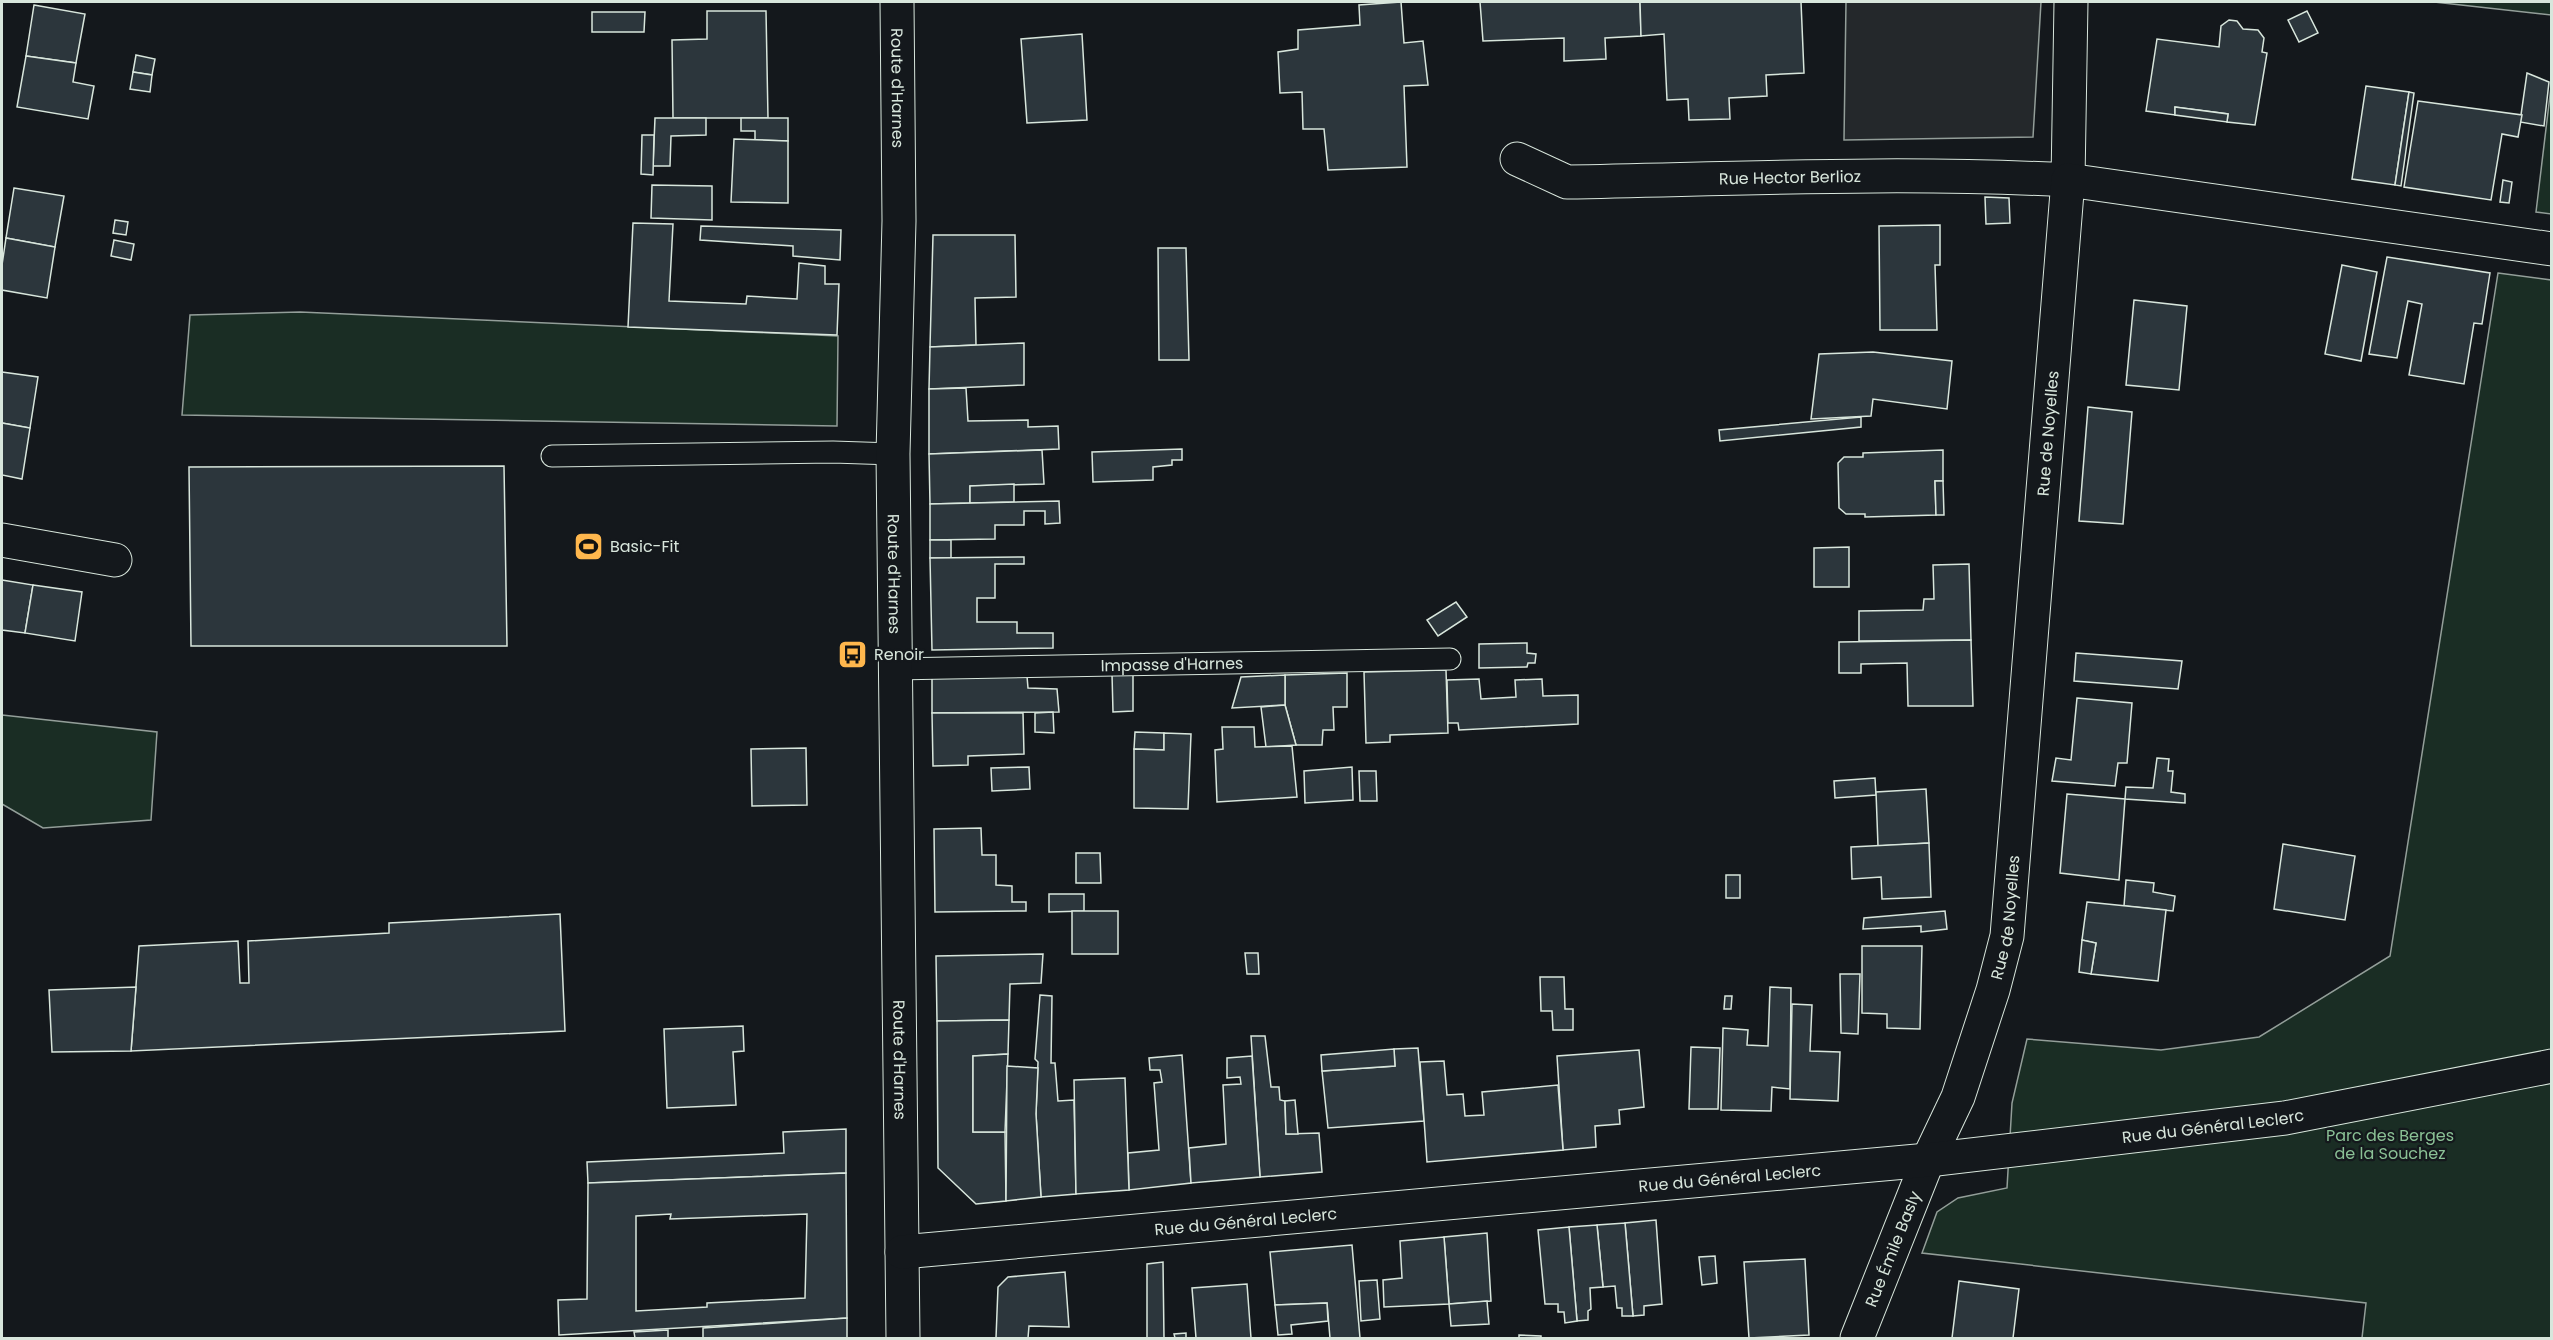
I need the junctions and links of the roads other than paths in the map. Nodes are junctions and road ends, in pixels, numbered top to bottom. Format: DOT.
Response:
graph roads {
  1 [pos="897,2"];
  2 [pos="2071,2"];
  3 [pos="1517,159"];
  4 [pos="2068,180"];
  5 [pos="2552,249"];
  6 [pos="893,454"];
  7 [pos="552,456"];
  8 [pos="2,540"];
  9 [pos="116,560"];
  10 [pos="1449,659"];
  11 [pos="894,669"];
  12 [pos="2552,1066"];
  13 [pos="1928,1160"];
  14 [pos="902,1252"];
  15 [pos="903,1338"];
  16 [pos="1857,1338"];
  1 -- 6 [label="street, Route d'Harnes"];
  2 -- 4 [label="street, Rue de Noyelles"];
  3 -- 4 [label="street, Rue Hector Berlioz"];
  4 -- 5 [label="street"];
  4 -- 13 [label="street, Rue de Noyelles"];
  6 -- 7 [label="lane"];
  6 -- 11 [label="street, Route d'Harnes"];
  8 -- 9 [label="street"];
  10 -- 11 [label="lane, Impasse d'Harnes"];
  11 -- 14 [label="street, Route d'Harnes"];
  12 -- 13 [label="street, Rue du Général Leclerc"];
  13 -- 14 [label="street, Rue du Général Leclerc"];
  13 -- 16 [label="street, Rue Émile Basly"];
  14 -- 15 [label="street, Route d'Harnes"];
}
